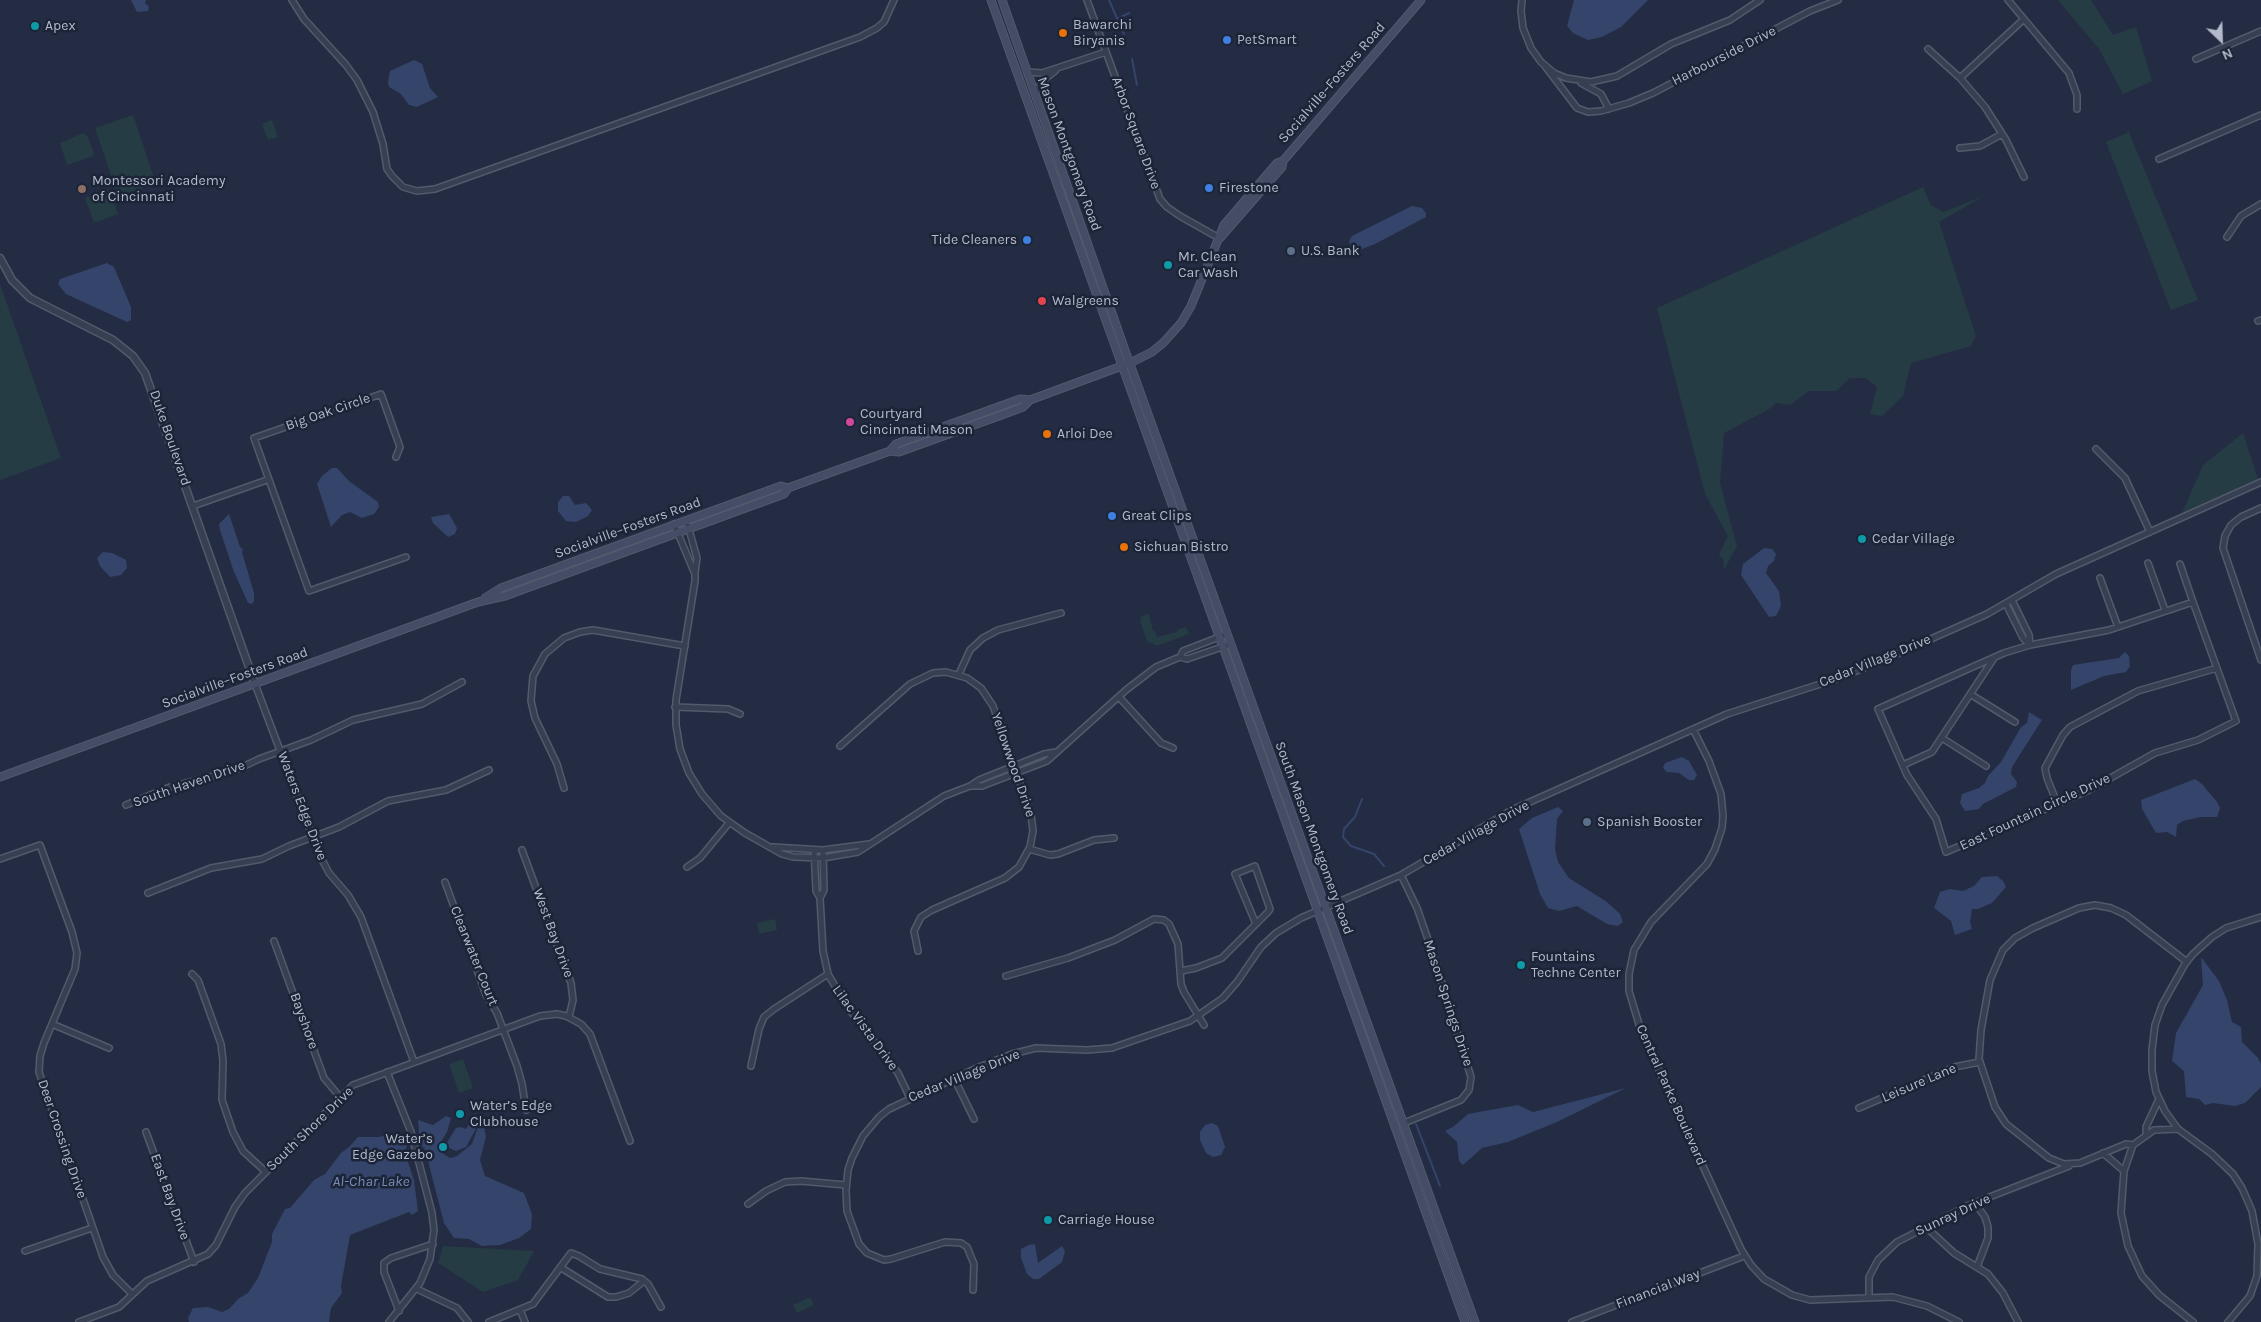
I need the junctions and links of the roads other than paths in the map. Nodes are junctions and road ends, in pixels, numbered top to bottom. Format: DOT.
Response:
graph roads {
  1 [pos="292,0"];
  2 [pos="894,0"];
  3 [pos="991,0"];
  4 [pos="1002,0"];
  5 [pos="1087,0"];
  6 [pos="1421,0"];
  7 [pos="1522,0"];
  8 [pos="1760,0"];
  9 [pos="1838,0"];
  10 [pos="2008,0"];
  11 [pos="1822,3"];
  12 [pos="2024,19"];
  13 [pos="2261,31"];
  14 [pos="1928,49"];
  15 [pos="1106,52"];
  16 [pos="2196,59"];
  17 [pos="1545,66"];
  18 [pos="1058,69"];
  19 [pos="1027,72"];
  20 [pos="1960,78"];
  21 [pos="1579,82"];
  22 [pos="1035,95"];
  23 [pos="1609,109"];
  24 [pos="2077,109"];
  25 [pos="2261,115"];
  26 [pos="2002,134"];
  27 [pos="1960,148"];
  28 [pos="2158,160"];
  29 [pos="2024,177"];
  30 [pos="2261,204"];
  31 [pos="2227,237"];
  32 [pos="1220,238"];
  33 [pos="0,258"];
  34 [pos="1130,363"];
  35 [pos="1121,366"];
  36 [pos="2096,449"];
  37 [pos="396,457"];
  38 [pos="267,480"];
  39 [pos="2261,482"];
  40 [pos="788,488"];
  41 [pos="193,506"];
  42 [pos="2261,508"];
  43 [pos="686,520"];
  44 [pos="674,524"];
  45 [pos="689,529"];
  46 [pos="678,532"];
  47 [pos="2150,532"];
  48 [pos="406,557"];
  49 [pos="2148,563"];
  50 [pos="2180,564"];
  51 [pos="695,574"];
  52 [pos="2100,578"];
  53 [pos="2012,600"];
  54 [pos="478,602"];
  55 [pos="2193,602"];
  56 [pos="2006,604"];
  57 [pos="2166,610"];
  58 [pos="1061,613"];
  59 [pos="2118,627"];
  60 [pos="1227,634"];
  61 [pos="1219,638"];
  62 [pos="1231,644"];
  63 [pos="2030,645"];
  64 [pos="685,646"];
  65 [pos="1222,647"];
  66 [pos="1180,657"];
  67 [pos="1994,658"];
  68 [pos="2261,660"];
  69 [pos="2217,668"];
  70 [pos="960,674"];
  71 [pos="462,682"];
  72 [pos="255,684"];
  73 [pos="1970,694"];
  74 [pos="1119,697"];
  75 [pos="675,707"];
  76 [pos="740,714"];
  77 [pos="2015,722"];
  78 [pos="1693,729"];
  79 [pos="1942,738"];
  80 [pos="840,746"];
  81 [pos="1173,748"];
  82 [pos="281,751"];
  83 [pos="1056,752"];
  84 [pos="1903,765"];
  85 [pos="1986,766"];
  86 [pos="1014,767"];
  87 [pos="489,770"];
  88 [pos="1017,773"];
  89 [pos="0,777"];
  90 [pos="970,786"];
  91 [pos="564,788"];
  92 [pos="2057,802"];
  93 [pos="126,805"];
  94 [pos="729,823"];
  95 [pos="312,837"];
  96 [pos="1114,838"];
  97 [pos="869,844"];
  98 [pos="772,847"];
  99 [pos="1029,849"];
  100 [pos="522,850"];
  101 [pos="814,850"];
  102 [pos="823,850"];
  103 [pos="814,858"];
  104 [pos="823,858"];
  105 [pos="0,859"];
  106 [pos="687,867"];
  107 [pos="1401,875"];
  108 [pos="445,882"];
  109 [pos="148,893"];
  110 [pos="820,898"];
  111 [pos="1327,908"];
  112 [pos="1317,912"];
  113 [pos="2261,917"];
  114 [pos="1256,924"];
  115 [pos="274,941"];
  116 [pos="918,951"];
  117 [pos="2187,962"];
  118 [pos="1181,971"];
  119 [pos="192,974"];
  120 [pos="828,974"];
  121 [pos="1006,976"];
  122 [pos="1198,1016"];
  123 [pos="569,1017"];
  124 [pos="52,1024"];
  125 [pos="1204,1025"];
  126 [pos="503,1029"];
  127 [pos="109,1048"];
  128 [pos="414,1062"];
  129 [pos="1980,1062"];
  130 [pos="751,1066"];
  131 [pos="387,1072"];
  132 [pos="954,1078"];
  133 [pos="340,1098"];
  134 [pos="910,1098"];
  135 [pos="2159,1099"];
  136 [pos="1860,1108"];
  137 [pos="526,1110"];
  138 [pos="974,1119"];
  139 [pos="1404,1122"];
  140 [pos="2178,1129"];
  141 [pos="146,1132"];
  142 [pos="2146,1134"];
  143 [pos="630,1141"];
  144 [pos="2133,1145"];
  145 [pos="2103,1153"];
  146 [pos="2072,1165"];
  147 [pos="2124,1171"];
  148 [pos="266,1172"];
  149 [pos="846,1185"];
  150 [pos="1974,1203"];
  151 [pos="748,1204"];
  152 [pos="1926,1226"];
  153 [pos="92,1228"];
  154 [pos="432,1244"];
  155 [pos="24,1251"];
  156 [pos="1744,1256"];
  157 [pos="194,1262"];
  158 [pos="560,1267"];
  159 [pos="1977,1267"];
  160 [pos="644,1281"];
  161 [pos="417,1289"];
  162 [pos="973,1290"];
  163 [pos="132,1294"];
  164 [pos="1869,1298"];
  165 [pos="661,1306"];
  166 [pos="520,1310"];
  167 [pos="399,1311"];
  168 [pos="87,1321"];
  169 [pos="79,1322"];
  170 [pos="389,1322"];
  171 [pos="468,1322"];
  172 [pos="489,1322"];
  173 [pos="525,1322"];
  174 [pos="1465,1322"];
  175 [pos="1475,1322"];
  176 [pos="1572,1322"];
  177 [pos="1959,1322"];
  178 [pos="2018,1322"];
  179 [pos="2193,1322"];
  180 [pos="2228,1322"];
  1 -- 2 [label="street"];
  3 -- 35 [label="main road, Mason Montgomery Road"];
  4 -- 19 [label="main road, Mason Montgomery Road"];
  5 -- 15 [label="street, Arbor Square Drive"];
  6 -- 32 [label="main road, Socialville–Fosters Road"];
  7 -- 17 [label="street"];
  8 -- 21 [label="street"];
  9 -- 11 [label="street, Harbourside Drive"];
  10 -- 12 [label="street"];
  11 -- 23 [label="street, Harbourside Drive"];
  12 -- 20 [label="street"];
  12 -- 24 [label="street"];
  13 -- 16 [label="street"];
  14 -- 20 [label="street"];
  15 -- 18 [label="street"];
  15 -- 32 [label="street, Arbor Square Drive"];
  17 -- 21 [label="street"];
  17 -- 23 [label="street, Harbourside Drive"];
  18 -- 19 [label="street"];
  18 -- 22 [label="street"];
  19 -- 22 [label="main road, Mason Montgomery Road"];
  20 -- 26 [label="street"];
  21 -- 23 [label="street"];
  22 -- 34 [label="main road, Mason Montgomery Road"];
  25 -- 28 [label="street"];
  26 -- 27 [label="street"];
  26 -- 29 [label="street"];
  30 -- 31 [label="street"];
  32 -- 34 [label="main road, Socialville–Fosters Road"];
  33 -- 41 [label="street, Duke Boulevard"];
  34 -- 35 [label="main road, Socialville–Fosters Road"];
  34 -- 60 [label="main road, South Mason Montgomery Road"];
  35 -- 40 [label="main road, Socialville–Fosters Road"];
  35 -- 61 [label="main road, South Mason Montgomery Road"];
  36 -- 47 [label="street"];
  37 -- 38 [label="street, Big Oak Circle"];
  38 -- 41 [label="street"];
  38 -- 48 [label="street, Big Oak Circle"];
  39 -- 47 [label="street, Cedar Village Drive"];
  40 -- 43 [label="main road, Socialville–Fosters Road"];
  40 -- 45 [label="main road, Socialville–Fosters Road"];
  41 -- 72 [label="street, Duke Boulevard"];
  42 -- 68 [label="street"];
  43 -- 44 [label="main road, Socialville–Fosters Road"];
  43 -- 45 [label="street"];
  44 -- 46 [label="street"];
  44 -- 54 [label="main road, Socialville–Fosters Road"];
  45 -- 46 [label="main road, Socialville–Fosters Road"];
  45 -- 51 [label="street"];
  46 -- 51 [label="street"];
  46 -- 54 [label="main road, Socialville–Fosters Road"];
  47 -- 53 [label="street, Cedar Village Drive"];
  49 -- 57 [label="street"];
  50 -- 55 [label="street"];
  51 -- 64 [label="street"];
  52 -- 59 [label="street"];
  53 -- 56 [label="street, Cedar Village Drive"];
  53 -- 63 [label="street"];
  54 -- 72 [label="main road, Socialville–Fosters Road"];
  55 -- 57 [label="street, East Fountain Circle Drive"];
  55 -- 69 [label="street"];
  56 -- 63 [label="street"];
  56 -- 78 [label="street, Cedar Village Drive"];
  57 -- 59 [label="street, East Fountain Circle Drive"];
  58 -- 70 [label="street"];
  59 -- 63 [label="street, East Fountain Circle Drive"];
  60 -- 61 [label="street"];
  60 -- 62 [label="main road, South Mason Montgomery Road"];
  61 -- 65 [label="main road, South Mason Montgomery Road"];
  61 -- 66 [label="street"];
  62 -- 65 [label="street"];
  62 -- 111 [label="main road, South Mason Montgomery Road"];
  63 -- 67 [label="street, East Fountain Circle Drive"];
  64 -- 75 [label="street"];
  64 -- 91 [label="street"];
  65 -- 66 [label="street"];
  65 -- 112 [label="main road, South Mason Montgomery Road"];
  66 -- 74 [label="street"];
  67 -- 73 [label="street"];
  67 -- 84 [label="street, East Fountain Circle Drive"];
  69 -- 92 [label="street"];
  69 -- 92 [label="street, East Fountain Circle Drive"];
  70 -- 80 [label="street"];
  70 -- 86 [label="street, Yellowwood Drive"];
  71 -- 82 [label="street, South Haven Drive"];
  72 -- 82 [label="street, Waters Edge Drive"];
  72 -- 89 [label="main road, Socialville–Fosters Road"];
  73 -- 77 [label="street"];
  73 -- 79 [label="street"];
  74 -- 81 [label="street"];
  74 -- 83 [label="street"];
  75 -- 76 [label="street"];
  75 -- 94 [label="street"];
  78 -- 107 [label="street, Cedar Village Drive"];
  78 -- 156 [label="street, Central Parke Boulevard"];
  79 -- 84 [label="street"];
  79 -- 85 [label="street"];
  82 -- 93 [label="street, South Haven Drive"];
  82 -- 95 [label="street, Waters Edge Drive"];
  83 -- 86 [label="street"];
  83 -- 88 [label="street"];
  84 -- 92 [label="street, East Fountain Circle Drive"];
  86 -- 88 [label="street, Yellowwood Drive"];
  86 -- 90 [label="street"];
  87 -- 95 [label="street"];
  88 -- 90 [label="street"];
  88 -- 99 [label="street, Yellowwood Drive"];
  90 -- 97 [label="street"];
  94 -- 98 [label="street"];
  94 -- 106 [label="street"];
  95 -- 109 [label="street"];
  95 -- 128 [label="street, Waters Edge Drive"];
  96 -- 99 [label="street"];
  97 -- 102 [label="street"];
  97 -- 104 [label="street"];
  98 -- 101 [label="street"];
  98 -- 103 [label="street"];
  99 -- 116 [label="street, Yellowwood Drive"];
  100 -- 123 [label="street, West Bay Drive"];
  101 -- 102 [label="street"];
  101 -- 103 [label="street, Lilac Vista Drive"];
  102 -- 104 [label="street, Lilac Vista Drive"];
  103 -- 104 [label="street"];
  103 -- 110 [label="street, Lilac Vista Drive"];
  104 -- 110 [label="street, Lilac Vista Drive"];
  105 -- 124 [label="street, Deer Crossing Drive"];
  107 -- 111 [label="street, Cedar Village Drive"];
  107 -- 139 [label="street, Mason Springs Drive"];
  108 -- 126 [label="street, Clearwater Court"];
  110 -- 120 [label="street, Lilac Vista Drive"];
  111 -- 112 [label="street, Cedar Village Drive"];
  111 -- 139 [label="main road, South Mason Montgomery Road"];
  112 -- 122 [label="street, Cedar Village Drive"];
  112 -- 174 [label="main road, South Mason Montgomery Road"];
  113 -- 117 [label="street"];
  114 -- 114 [label="street"];
  114 -- 118 [label="street"];
  115 -- 133 [label="street, Bayshore"];
  117 -- 129 [label="street"];
  117 -- 135 [label="street"];
  118 -- 121 [label="street"];
  118 -- 122 [label="street"];
  119 -- 148 [label="street"];
  120 -- 130 [label="street"];
  120 -- 134 [label="street, Lilac Vista Drive"];
  122 -- 125 [label="street"];
  122 -- 132 [label="street, Cedar Village Drive"];
  123 -- 126 [label="street, South Shore Drive"];
  123 -- 143 [label="street"];
  124 -- 127 [label="street"];
  124 -- 153 [label="street, Deer Crossing Drive"];
  126 -- 128 [label="street, South Shore Drive"];
  126 -- 137 [label="street, Clearwater Court"];
  128 -- 131 [label="street, South Shore Drive"];
  129 -- 136 [label="street, Leisure Lane"];
  129 -- 146 [label="street"];
  131 -- 133 [label="street, South Shore Drive"];
  131 -- 154 [label="street"];
  132 -- 134 [label="street, Cedar Village Drive"];
  132 -- 138 [label="street"];
  133 -- 148 [label="street, South Shore Drive"];
  134 -- 149 [label="street, Cedar Village Drive"];
  135 -- 140 [label="street"];
  135 -- 142 [label="street"];
  139 -- 175 [label="main road, South Mason Montgomery Road"];
  140 -- 142 [label="street"];
  140 -- 180 [label="street"];
  141 -- 157 [label="street, East Bay Drive"];
  142 -- 144 [label="street"];
  144 -- 145 [label="street, Sunray Drive"];
  144 -- 147 [label="street"];
  145 -- 146 [label="street, Sunray Drive"];
  145 -- 147 [label="street"];
  146 -- 150 [label="street, Sunray Drive"];
  147 -- 179 [label="street"];
  148 -- 157 [label="street, South Shore Drive"];
  149 -- 151 [label="street"];
  149 -- 162 [label="street, Cedar Village Drive"];
  150 -- 152 [label="street, Sunray Drive"];
  150 -- 159 [label="street"];
  152 -- 159 [label="street"];
  152 -- 164 [label="street, Sunray Drive"];
  153 -- 155 [label="street"];
  153 -- 163 [label="street, Deer Crossing Drive"];
  154 -- 161 [label="street"];
  154 -- 167 [label="street"];
  156 -- 164 [label="street, Central Parke Boulevard"];
  156 -- 176 [label="street, Financial Way"];
  157 -- 163 [label="street, South Shore Drive"];
  158 -- 160 [label="street"];
  158 -- 160 [label="street"];
  158 -- 166 [label="street"];
  159 -- 178 [label="street"];
  160 -- 165 [label="street"];
  161 -- 167 [label="street"];
  161 -- 171 [label="street"];
  163 -- 168 [label="street, South Shore Drive"];
  164 -- 177 [label="street, Central Parke Boulevard"];
  166 -- 172 [label="street"];
  166 -- 173 [label="street"];
  167 -- 170 [label="street"];
  168 -- 169 [label="street, South Shore Drive"];
}
